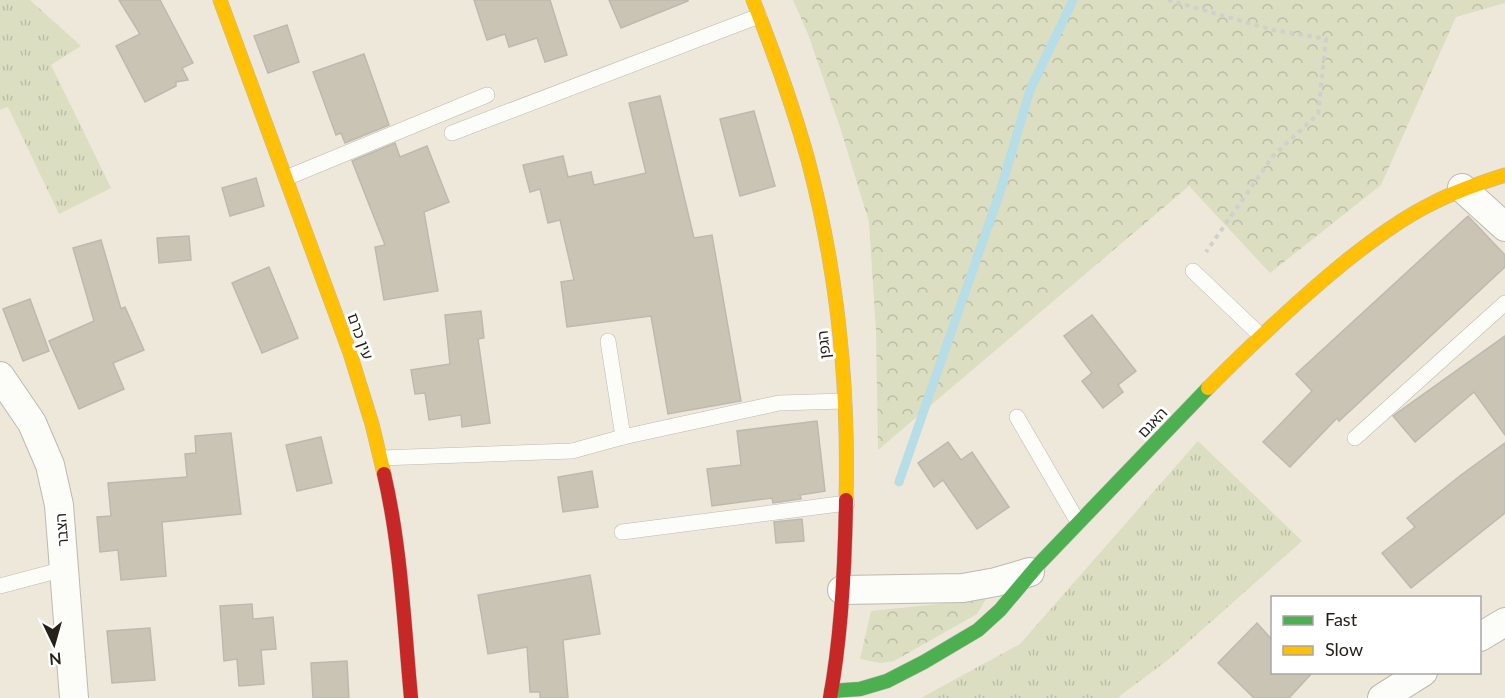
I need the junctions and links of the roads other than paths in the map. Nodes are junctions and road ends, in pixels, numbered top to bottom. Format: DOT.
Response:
graph roads {
  1 [pos="753,0"];
  2 [pos="223,2"];
  3 [pos="759,16"];
  4 [pos="487,95"];
  5 [pos="452,133"];
  6 [pos="1505,175"];
  7 [pos="286,178"];
  8 [pos="1462,188"];
  9 [pos="1505,227"];
  10 [pos="1193,271"];
  11 [pos="1505,303"];
  12 [pos="1261,336"];
  13 [pos="608,341"];
  14 [pos="0,376"];
  15 [pos="844,401"];
  16 [pos="1017,417"];
  17 [pos="623,437"];
  18 [pos="1355,438"];
  19 [pos="381,458"];
  20 [pos="847,503"];
  21 [pos="1078,522"];
  22 [pos="622,532"];
  23 [pos="64,569"];
  24 [pos="1030,572"];
  25 [pos="0,586"];
  26 [pos="842,590"];
  27 [pos="1505,622"];
  28 [pos="1481,636"];
  29 [pos="1419,674"];
  30 [pos="831,694"];
  31 [pos="74,698"];
  32 [pos="411,698"];
  33 [pos="1382,698"];
  1 -- 3 [label="street, הגפן"];
  2 -- 7 [label="street, עין כרם"];
  3 -- 5 [label="lane"];
  3 -- 15 [label="street, הגפן"];
  4 -- 7 [label="lane"];
  6 -- 8 [label="street, האגם"];
  7 -- 19 [label="street, עין כרם"];
  8 -- 9 [label="street"];
  8 -- 12 [label="street, האגם"];
  10 -- 12 [label="lane"];
  11 -- 18 [label="lane"];
  12 -- 21 [label="street, האגם"];
  13 -- 17 [label="lane"];
  14 -- 23 [label="street, הצבר"];
  15 -- 17 [label="lane"];
  15 -- 20 [label="street, הגפן"];
  16 -- 21 [label="lane"];
  17 -- 19 [label="lane"];
  19 -- 32 [label="street, עין כרם"];
  20 -- 22 [label="lane"];
  20 -- 26 [label="street, הגפן"];
  21 -- 24 [label="street, האגם"];
  23 -- 25 [label="lane"];
  23 -- 31 [label="street, הצבר"];
  24 -- 26 [label="street"];
  24 -- 30 [label="street, האגם"];
  26 -- 30 [label="street, הגפן"];
  27 -- 28 [label="street"];
  29 -- 33 [label="street"];
}
